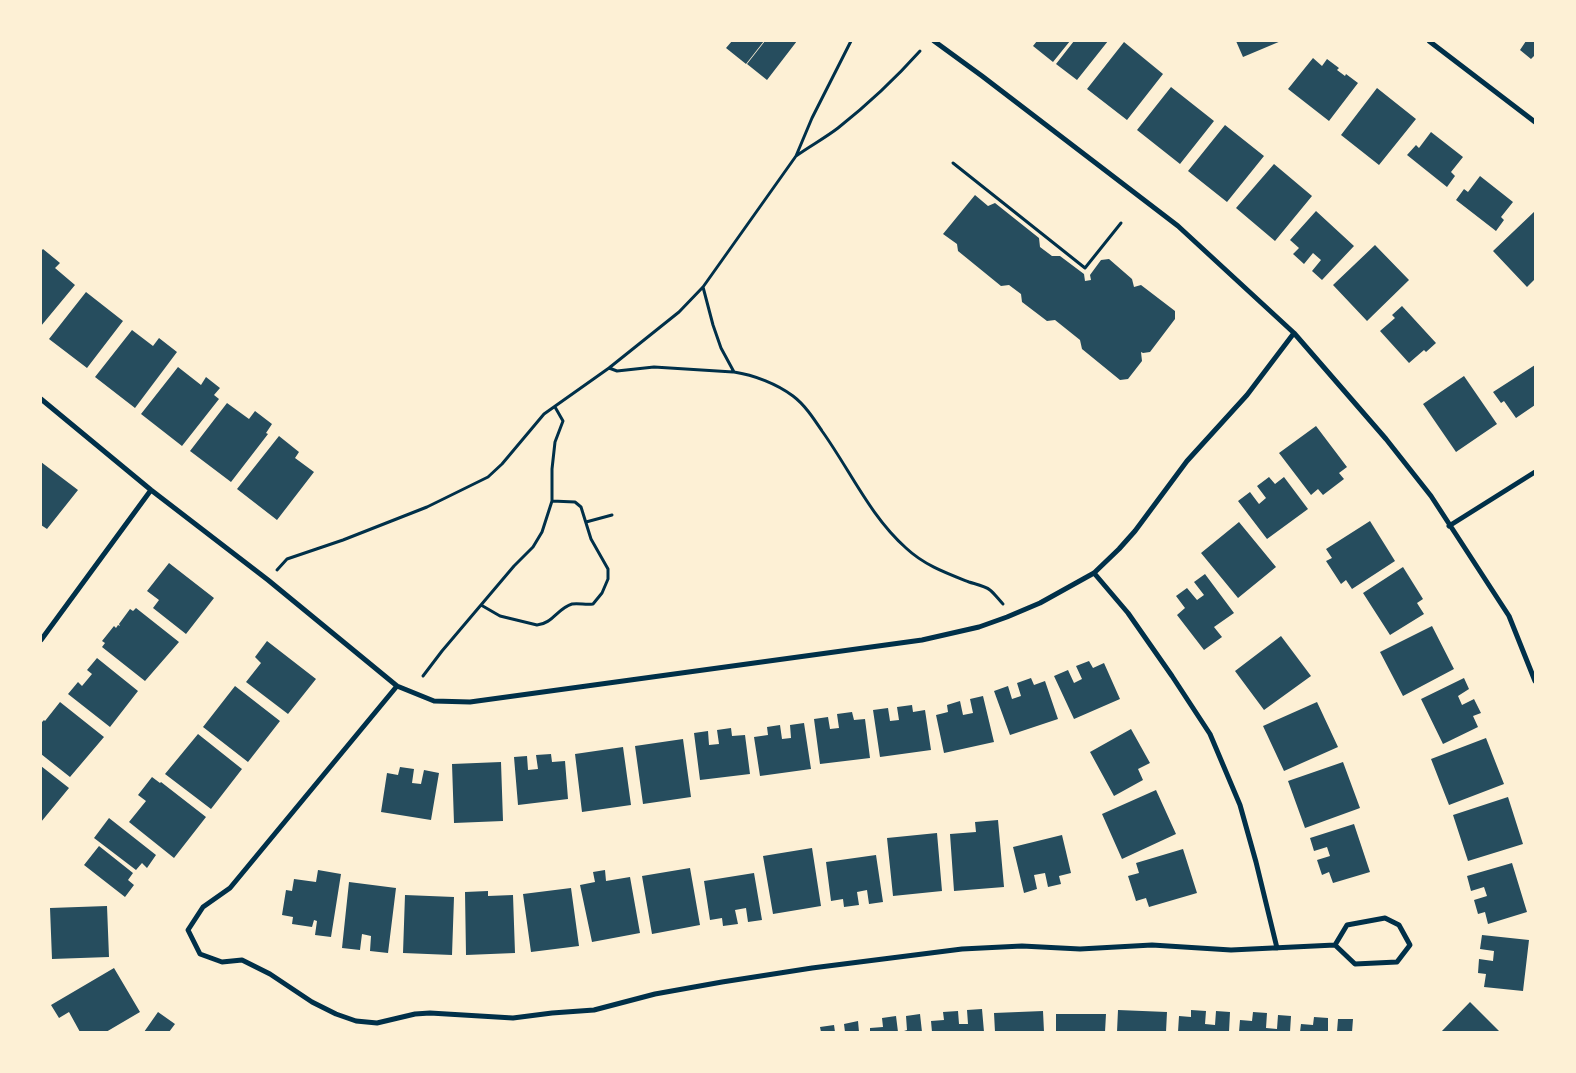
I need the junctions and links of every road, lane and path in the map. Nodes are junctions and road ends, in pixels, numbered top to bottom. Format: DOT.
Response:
graph roads {
  1 [pos="851,41"];
  2 [pos="934,41"];
  3 [pos="1429,41"];
  4 [pos="920,51"];
  5 [pos="1535,122"];
  6 [pos="796,156"];
  7 [pos="953,162"];
  8 [pos="1120,224"];
  9 [pos="703,287"];
  10 [pos="1294,333"];
  11 [pos="609,368"];
  12 [pos="734,372"];
  13 [pos="41,399"];
  14 [pos="556,407"];
  15 [pos="1535,472"];
  16 [pos="150,490"];
  17 [pos="552,501"];
  18 [pos="612,515"];
  19 [pos="586,522"];
  20 [pos="1449,526"];
  21 [pos="1094,573"];
  22 [pos="268,580"];
  23 [pos="1004,604"];
  24 [pos="481,605"];
  25 [pos="41,640"];
  26 [pos="423,676"];
  27 [pos="1535,681"];
  28 [pos="397,686"];
  29 [pos="1335,945"];
  30 [pos="1276,948"];
  1 -- 6 [label="path"];
  2 -- 10 [label="street"];
  3 -- 5 [label="street"];
  4 -- 6 [label="path"];
  6 -- 9 [label="path"];
  7 -- 8 [label="path"];
  9 -- 11 [label="path"];
  9 -- 12 [label="path"];
  10 -- 20 [label="street"];
  10 -- 21 [label="street"];
  11 -- 12 [label="path"];
  11 -- 14 [label="path"];
  12 -- 23 [label="path"];
  13 -- 16 [label="street"];
  14 -- 17 [label="path"];
  14 -- 22 [label="path"];
  15 -- 20 [label="street"];
  16 -- 22 [label="street"];
  16 -- 25 [label="street"];
  17 -- 19 [label="path"];
  17 -- 24 [label="path"];
  18 -- 19 [label="path"];
  19 -- 24 [label="path"];
  20 -- 27 [label="street"];
  21 -- 28 [label="street"];
  21 -- 30 [label="street"];
  22 -- 28 [label="street"];
  24 -- 26 [label="path"];
  28 -- 30 [label="street"];
  29 -- 29 [label="street"];
  29 -- 30 [label="street"];
}
